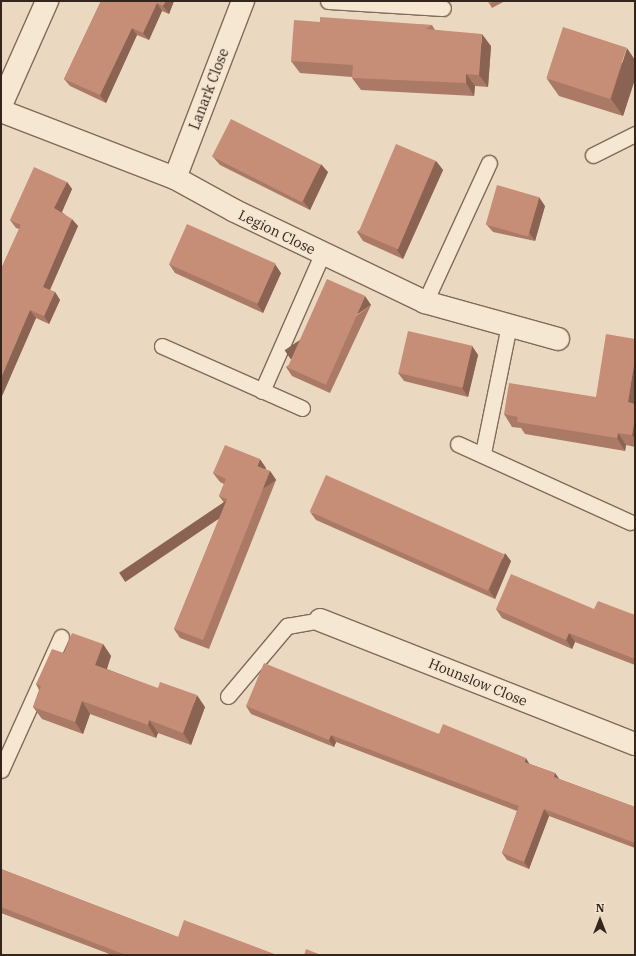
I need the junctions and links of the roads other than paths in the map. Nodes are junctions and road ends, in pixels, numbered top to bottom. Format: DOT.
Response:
graph roads {
  1 [pos="47,1"];
  2 [pos="243,1"];
  3 [pos="328,1"];
  4 [pos="443,8"];
  5 [pos="1,105"];
  6 [pos="1,110"];
  7 [pos="635,134"];
  8 [pos="593,155"];
  9 [pos="489,163"];
  10 [pos="175,178"];
  11 [pos="322,254"];
  12 [pos="425,302"];
  13 [pos="509,325"];
  14 [pos="558,339"];
  15 [pos="162,346"];
  16 [pos="262,391"];
  17 [pos="302,408"];
  18 [pos="458,444"];
  19 [pos="483,453"];
  20 [pos="630,522"];
  21 [pos="320,620"];
  22 [pos="61,637"];
  23 [pos="228,696"];
  24 [pos="635,744"];
  25 [pos="1,770"];
  1 -- 5 [label="street"];
  2 -- 10 [label="street, Lanark Close"];
  3 -- 4 [label="lane"];
  6 -- 10 [label="street, Legion Close"];
  7 -- 8 [label="lane"];
  9 -- 12 [label="lane"];
  10 -- 11 [label="street, Legion Close"];
  11 -- 12 [label="street, Legion Close"];
  11 -- 16 [label="lane"];
  12 -- 13 [label="street, Legion Close"];
  13 -- 14 [label="street, Legion Close"];
  13 -- 19 [label="lane"];
  15 -- 16 [label="lane"];
  16 -- 17 [label="lane"];
  18 -- 19 [label="lane"];
  19 -- 20 [label="lane"];
  21 -- 23 [label="lane"];
  21 -- 24 [label="street, Hounslow Close"];
  22 -- 25 [label="lane"];
}
